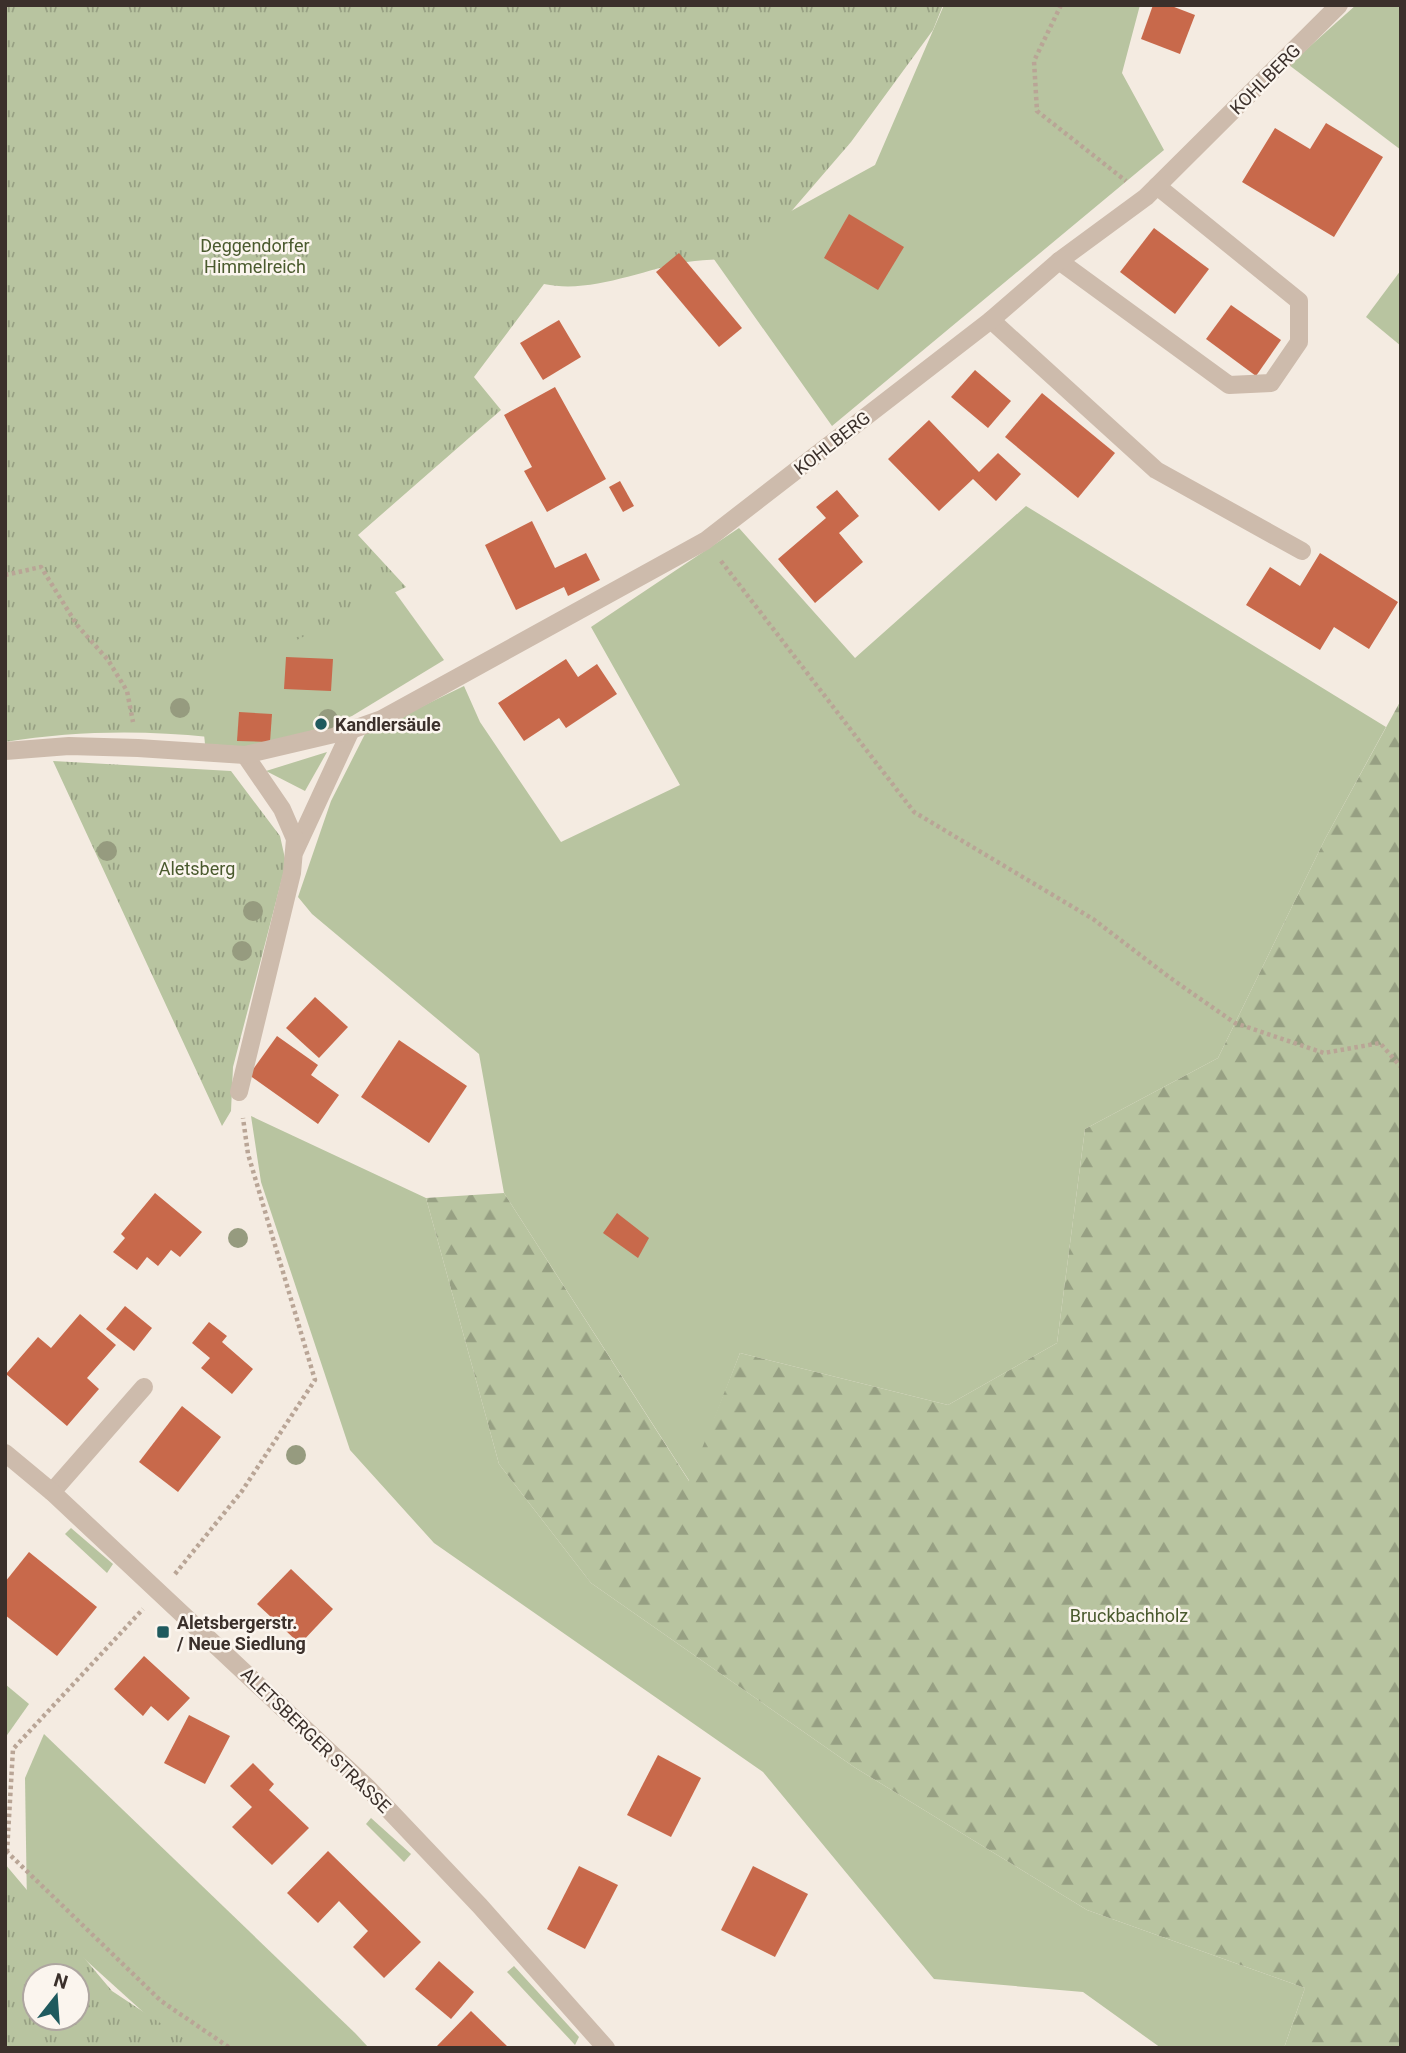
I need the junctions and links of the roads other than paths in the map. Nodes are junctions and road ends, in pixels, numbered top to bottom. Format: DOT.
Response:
graph roads {
  1 [pos="1339,5"];
  2 [pos="1152,191"];
  3 [pos="1059,261"];
  4 [pos="991,320"];
  5 [pos="1302,551"];
  6 [pos="351,730"];
  7 [pos="5,751"];
  8 [pos="245,755"];
  9 [pos="293,855"];
  10 [pos="239,1093"];
  11 [pos="144,1387"];
  12 [pos="5,1453"];
  13 [pos="52,1493"];
  14 [pos="606,2048"];
  1 -- 2 [label="street, KOHLBERG"];
  2 -- 3 [label="street, KOHLBERG"];
  2 -- 3 [label="street"];
  3 -- 4 [label="street, KOHLBERG"];
  4 -- 5 [label="street"];
  4 -- 6 [label="street, KOHLBERG"];
  6 -- 8 [label="street, KOHLBERG"];
  6 -- 9 [label="street"];
  7 -- 8 [label="street, KOHLBERG"];
  8 -- 9 [label="street"];
  9 -- 10 [label="street"];
  11 -- 13 [label="street"];
  12 -- 13 [label="street, ALETSBERGER STRASSE"];
  13 -- 14 [label="street, ALETSBERGER STRASSE"];
}
